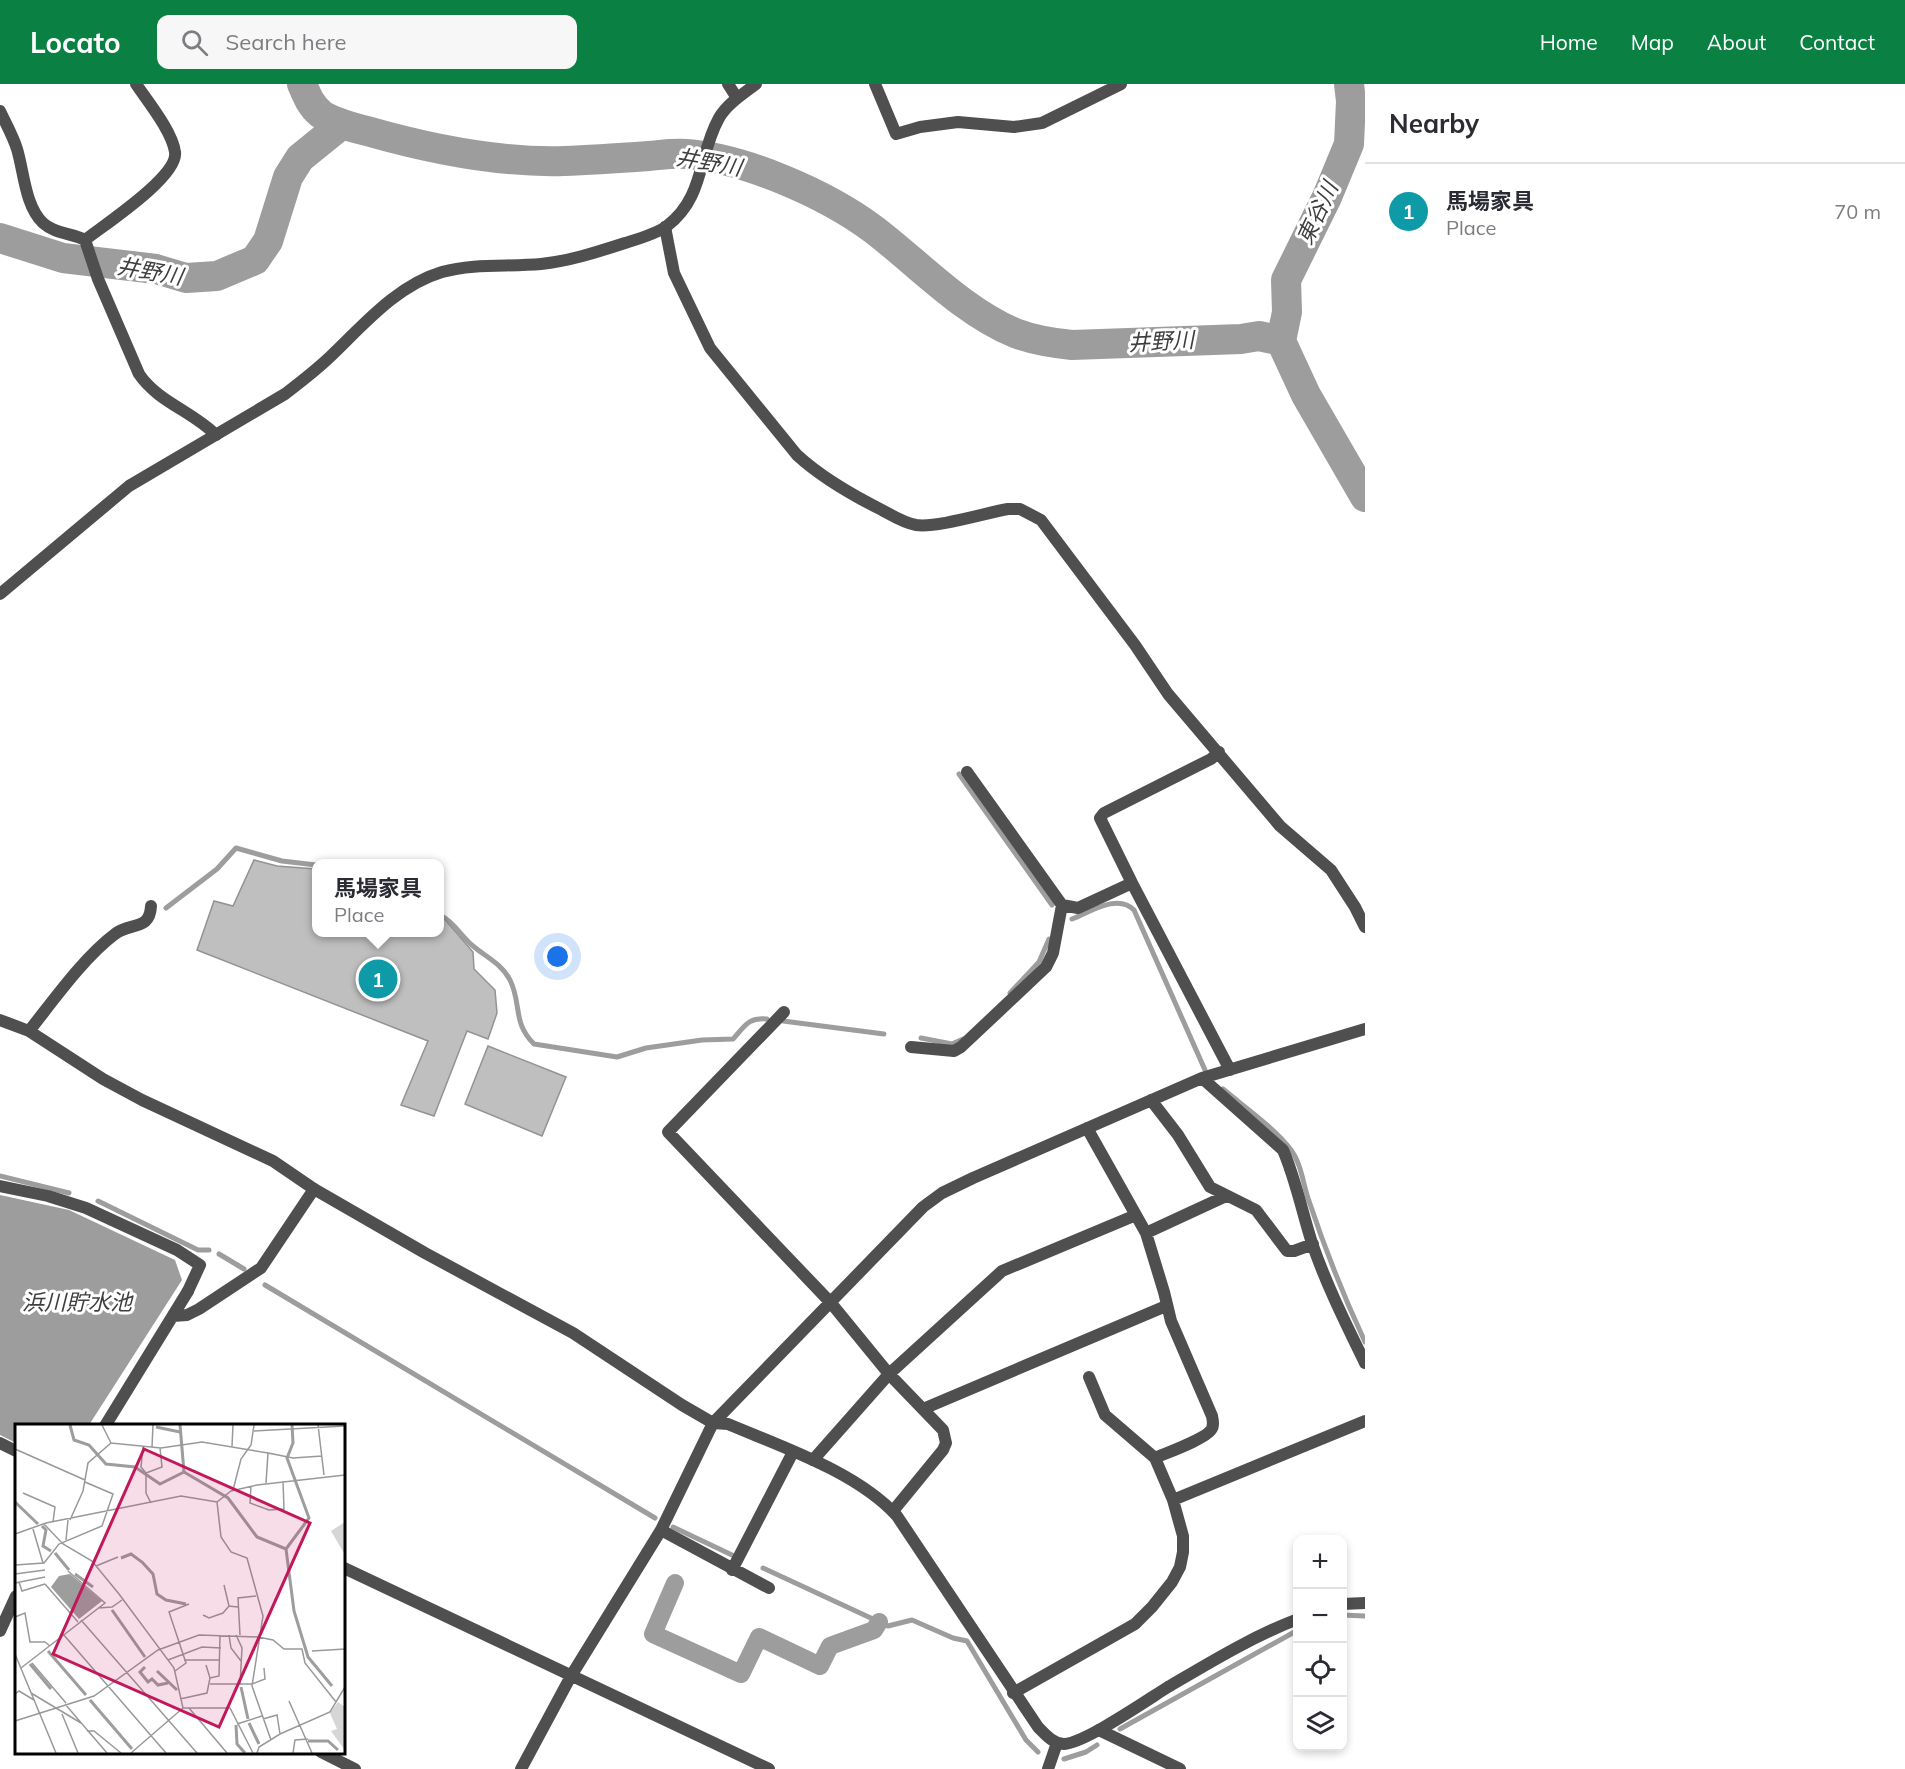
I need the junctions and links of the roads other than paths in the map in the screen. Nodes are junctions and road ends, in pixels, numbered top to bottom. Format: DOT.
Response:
graph roads {
  1 [pos="136,84"];
  2 [pos="728,84"];
  3 [pos="756,84"];
  4 [pos="875,84"];
  5 [pos="1121,84"];
  6 [pos="737,98"];
  7 [pos="0,111"];
  8 [pos="665,227"];
  9 [pos="86,244"];
  10 [pos="216,435"];
  11 [pos="0,594"];
  12 [pos="1218,753"];
  13 [pos="967,772"];
  14 [pos="1131,883"];
  15 [pos="1062,905"];
  16 [pos="151,906"];
  17 [pos="1365,927"];
  18 [pos="784,1012"];
  19 [pos="0,1020"];
  20 [pos="1365,1029"];
  21 [pos="29,1031"];
  22 [pos="911,1047"];
  23 [pos="1230,1070"];
  24 [pos="1202,1077"];
  25 [pos="1151,1100"];
  26 [pos="1087,1128"];
  27 [pos="0,1186"];
  28 [pos="314,1189"];
  29 [pos="1226,1196"];
  30 [pos="1136,1215"];
  31 [pos="1146,1233"];
  32 [pos="1313,1244"];
  33 [pos="831,1303"];
  34 [pos="1166,1306"];
  35 [pos="173,1316"];
  36 [pos="1365,1363"];
  37 [pos="889,1374"];
  38 [pos="1089,1377"];
  39 [pos="922,1409"];
  40 [pos="1365,1421"];
  41 [pos="713,1423"];
  42 [pos="106,1424"];
  43 [pos="0,1443"];
  44 [pos="15,1450"];
  45 [pos="793,1452"];
  46 [pos="1155,1458"];
  47 [pos="813,1460"];
  48 [pos="1173,1500"];
  49 [pos="893,1511"];
  50 [pos="661,1530"];
  51 [pos="345,1569"];
  52 [pos="732,1570"];
  53 [pos="769,1588"];
  54 [pos="1365,1603"];
  55 [pos="15,1604"];
  56 [pos="1347,1604"];
  57 [pos="1293,1621"];
  58 [pos="0,1631"];
  59 [pos="571,1676"];
  60 [pos="1013,1693"];
  61 [pos="1099,1730"];
  62 [pos="1057,1743"];
  63 [pos="325,1754"];
  64 [pos="356,1769"];
  65 [pos="521,1769"];
  66 [pos="769,1769"];
  67 [pos="1048,1769"];
  68 [pos="1180,1769"];
  1 -- 9 [label="street"];
  2 -- 6 [label="street"];
  3 -- 6 [label="street"];
  4 -- 5 [label="street"];
  6 -- 8 [label="street"];
  7 -- 9 [label="street"];
  8 -- 10 [label="street"];
  8 -- 12 [label="street"];
  9 -- 10 [label="street"];
  10 -- 11 [label="street"];
  12 -- 14 [label="street"];
  12 -- 17 [label="street"];
  13 -- 15 [label="street"];
  14 -- 15 [label="street"];
  14 -- 23 [label="street"];
  15 -- 22 [label="street"];
  16 -- 21 [label="street"];
  18 -- 33 [label="street"];
  19 -- 21 [label="street"];
  20 -- 23 [label="street"];
  21 -- 28 [label="street"];
  23 -- 24 [label="street"];
  24 -- 25 [label="street"];
  24 -- 32 [label="street"];
  25 -- 26 [label="street"];
  25 -- 29 [label="street"];
  26 -- 30 [label="street"];
  26 -- 33 [label="street"];
  27 -- 35 [label="street"];
  28 -- 35 [label="street"];
  28 -- 41 [label="street"];
  29 -- 31 [label="street"];
  29 -- 32 [label="street"];
  30 -- 31 [label="street"];
  30 -- 37 [label="street"];
  31 -- 34 [label="street"];
  32 -- 36 [label="street"];
  33 -- 37 [label="street"];
  33 -- 41 [label="street"];
  34 -- 39 [label="street"];
  34 -- 46 [label="street"];
  35 -- 42 [label="street"];
  37 -- 39 [label="street"];
  37 -- 47 [label="street"];
  38 -- 46 [label="street"];
  39 -- 49 [label="street"];
  40 -- 48 [label="street"];
  41 -- 45 [label="street"];
  41 -- 50 [label="street"];
  43 -- 44 [label="street"];
  45 -- 47 [label="street"];
  45 -- 52 [label="street"];
  46 -- 48 [label="street"];
  47 -- 49 [label="street"];
  48 -- 60 [label="street"];
  49 -- 60 [label="street"];
  50 -- 52 [label="street"];
  50 -- 59 [label="street"];
  51 -- 59 [label="street"];
  52 -- 53 [label="street"];
  54 -- 56 [label="street"];
  55 -- 58 [label="street"];
  57 -- 61 [label="street"];
  59 -- 65 [label="street"];
  59 -- 66 [label="street"];
  60 -- 62 [label="street"];
  61 -- 62 [label="street"];
  61 -- 68 [label="street"];
  62 -- 67 [label="street"];
  63 -- 64 [label="street"];
}
